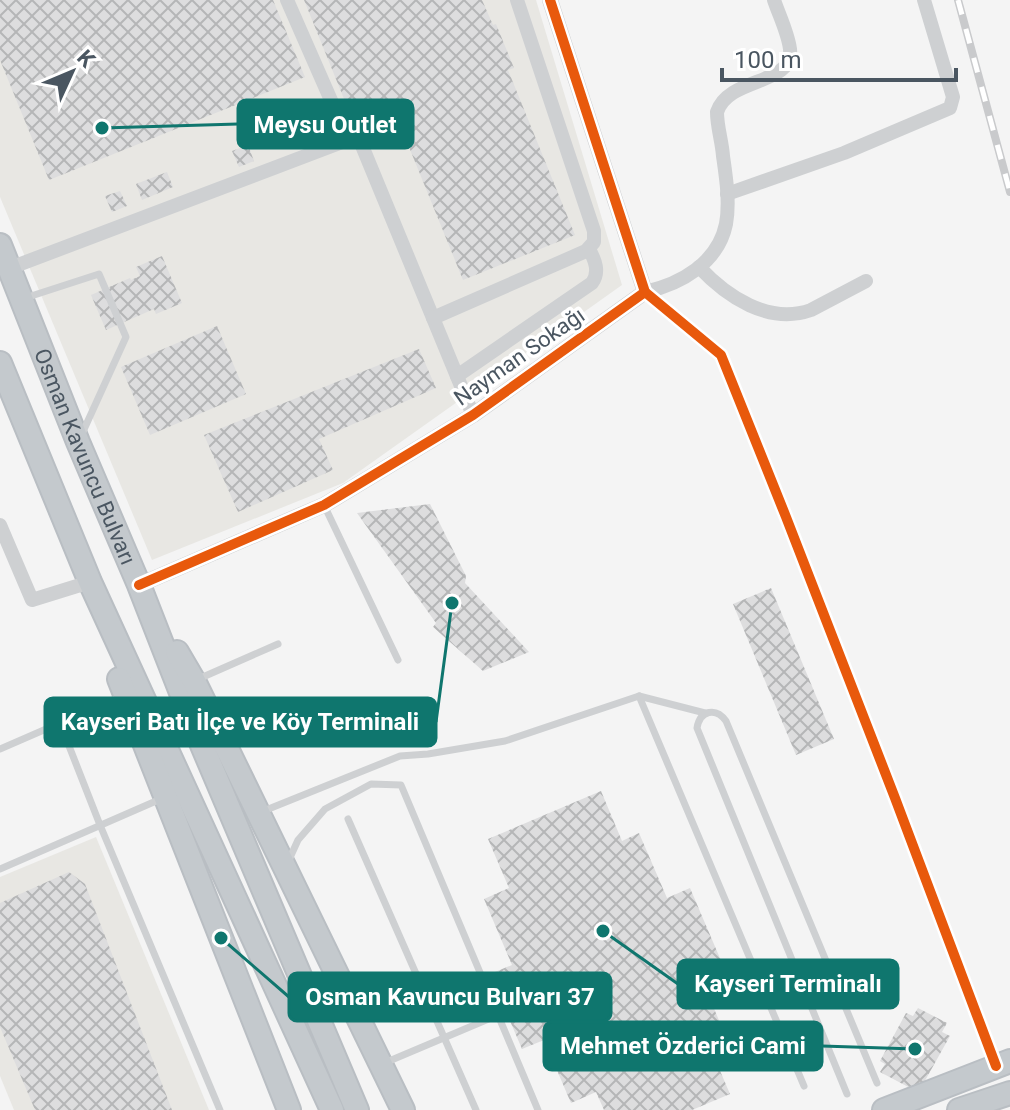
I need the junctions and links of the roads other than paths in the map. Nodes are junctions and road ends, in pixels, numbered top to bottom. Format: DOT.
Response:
graph roads {
  1 [pos="287,0"];
  2 [pos="517,0"];
  3 [pos="550,0"];
  4 [pos="774,0"];
  5 [pos="924,0"];
  6 [pos="348,139"];
  7 [pos="727,194"];
  8 [pos="0,245"];
  9 [pos="589,249"];
  10 [pos="699,267"];
  11 [pos="10,268"];
  12 [pos="866,281"];
  13 [pos="645,292"];
  14 [pos="23,299"];
  15 [pos="433,318"];
  16 [pos="0,363"];
  17 [pos="457,376"];
  18 [pos="473,415"];
  19 [pos="78,442"];
  20 [pos="324,505"];
  21 [pos="0,525"];
  22 [pos="90,582"];
  23 [pos="139,585"];
  24 [pos="278,644"];
  25 [pos="398,660"];
  26 [pos="194,681"];
  27 [pos="124,695"];
  28 [pos="639,696"];
  29 [pos="705,713"];
  30 [pos="60,723"];
  31 [pos="0,749"];
  32 [pos="165,797"];
  33 [pos="259,813"];
  34 [pos="348,819"];
  35 [pos="100,825"];
  36 [pos="285,868"];
  37 [pos="0,869"];
  38 [pos="498,1015"];
  39 [pos="444,1038"];
  40 [pos="382,1064"];
  41 [pos="1003,1064"];
  42 [pos="877,1083"];
  43 [pos="804,1086"];
  44 [pos="1010,1093"];
  45 [pos="847,1094"];
  46 [pos="220,1110"];
  47 [pos="288,1110"];
  48 [pos="332,1110"];
  49 [pos="357,1110"];
  50 [pos="403,1110"];
  51 [pos="476,1110"];
  52 [pos="538,1110"];
  53 [pos="884,1110"];
  54 [pos="959,1110"];
  1 -- 6 [label="street"];
  2 -- 9 [label="street"];
  3 -- 13 [label="street"];
  4 -- 7 [label="street"];
  5 -- 7 [label="street"];
  6 -- 11 [label="street"];
  6 -- 15 [label="street"];
  7 -- 10 [label="street"];
  8 -- 11 [label="highway, Osman Kavuncu Bulvarı"];
  9 -- 15 [label="street"];
  9 -- 17 [label="street"];
  10 -- 12 [label="street"];
  10 -- 13 [label="street"];
  11 -- 14 [label="highway, Osman Kavuncu Bulvarı"];
  13 -- 18 [label="street, Nayman Sokağı"];
  13 -- 41 [label="street"];
  14 -- 19 [label="highway, Osman Kavuncu Bulvarı"];
  14 -- 19 [label="lane"];
  15 -- 17 [label="street"];
  16 -- 22 [label="highway, Osman Kavuncu Bulvarı"];
  17 -- 18 [label="street"];
  18 -- 20 [label="street, Nayman Sokağı"];
  19 -- 23 [label="highway, Osman Kavuncu Bulvarı"];
  20 -- 23 [label="street, Nayman Sokağı"];
  20 -- 25 [label="lane"];
  21 -- 22 [label="street"];
  22 -- 27 [label="highway"];
  22 -- 48 [label="highway, Osman Kavuncu Bulvarı"];
  23 -- 26 [label="highway"];
  23 -- 49 [label="highway, Osman Kavuncu Bulvarı"];
  24 -- 26 [label="lane"];
  26 -- 33 [label="highway"];
  27 -- 30 [label="lane"];
  27 -- 32 [label="highway"];
  28 -- 29 [label="lane"];
  28 -- 33 [label="lane"];
  28 -- 43 [label="lane"];
  29 -- 42 [label="lane"];
  29 -- 45 [label="lane"];
  30 -- 31 [label="lane"];
  30 -- 35 [label="lane"];
  32 -- 35 [label="lane"];
  32 -- 47 [label="highway"];
  33 -- 36 [label="highway"];
  34 -- 39 [label="lane"];
  35 -- 37 [label="lane"];
  35 -- 46 [label="lane"];
  36 -- 38 [label="lane"];
  36 -- 40 [label="highway"];
  38 -- 39 [label="lane"];
  38 -- 52 [label="lane"];
  39 -- 40 [label="lane"];
  39 -- 51 [label="lane"];
  40 -- 50 [label="highway"];
  41 -- 53 [label="highway"];
  44 -- 54 [label="highway"];
}
